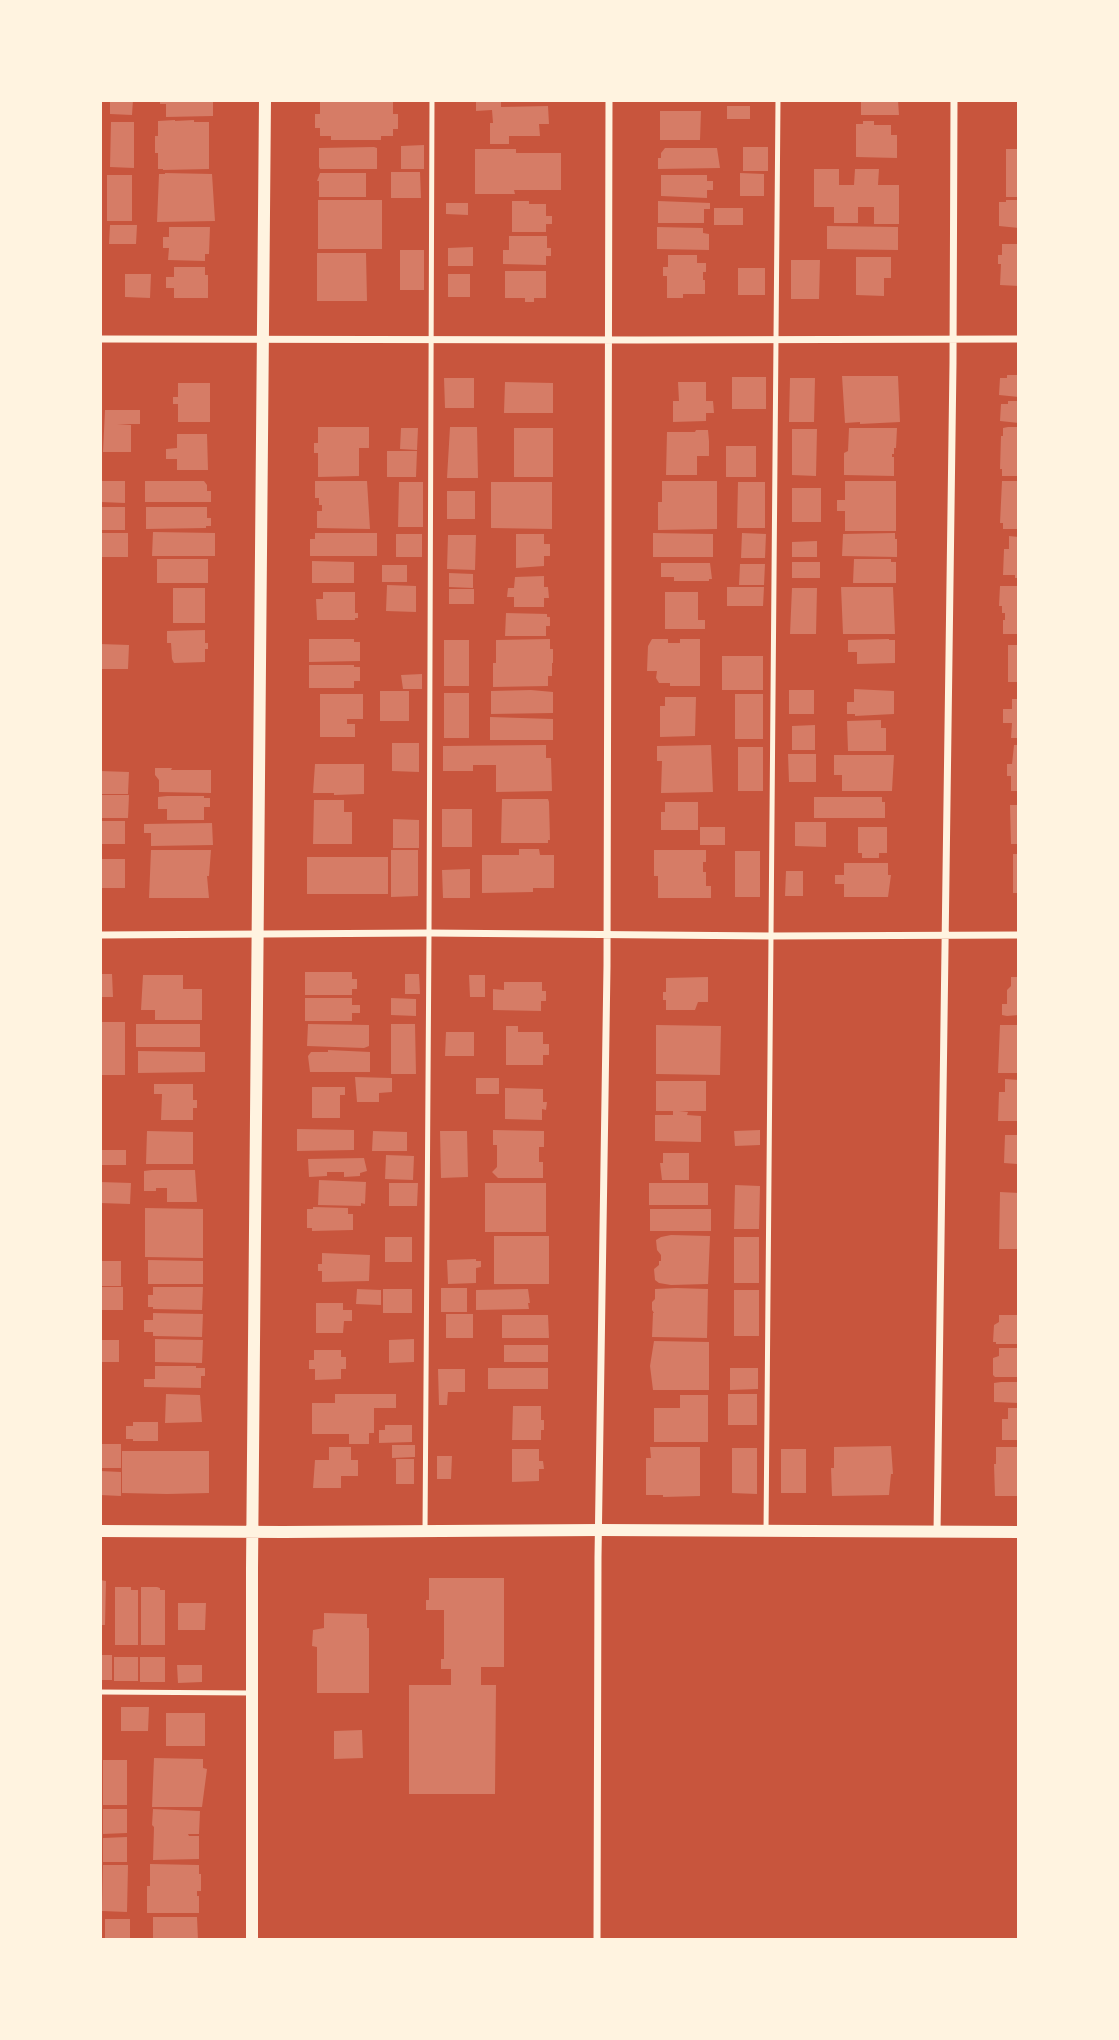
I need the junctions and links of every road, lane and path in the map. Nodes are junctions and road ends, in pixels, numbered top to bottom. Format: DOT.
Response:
graph roads {
  1 [pos="265,100"];
  2 [pos="432,100"];
  3 [pos="609,100"];
  4 [pos="778,100"];
  5 [pos="954,100"];
  6 [pos="776,338"];
  7 [pos="953,338"];
  8 [pos="100,339"];
  9 [pos="1019,339"];
  10 [pos="264,340"];
  11 [pos="430,340"];
  12 [pos="608,340"];
  13 [pos="429,933"];
  14 [pos="607,934"];
  15 [pos="100,935"];
  16 [pos="259,935"];
  17 [pos="945,935"];
  18 [pos="771,936"];
  19 [pos="1019,936"];
  20 [pos="600,1530"];
  21 [pos="100,1531"];
  22 [pos="254,1532"];
  23 [pos="425,1532"];
  24 [pos="766,1532"];
  25 [pos="937,1532"];
  26 [pos="1019,1532"];
  27 [pos="100,1692"];
  28 [pos="252,1693"];
  29 [pos="252,1940"];
  30 [pos="597,1940"];
  1 -- 10 [label="street"];
  2 -- 11 [label="lane"];
  3 -- 12 [label="street"];
  4 -- 6 [label="lane"];
  5 -- 7 [label="street"];
  6 -- 7 [label="street"];
  6 -- 12 [label="street"];
  6 -- 18 [label="lane"];
  7 -- 9 [label="street"];
  7 -- 17 [label="street"];
  8 -- 10 [label="street"];
  10 -- 11 [label="street"];
  10 -- 16 [label="street"];
  11 -- 12 [label="street"];
  11 -- 13 [label="lane"];
  12 -- 14 [label="street"];
  13 -- 14 [label="street"];
  13 -- 16 [label="street"];
  13 -- 23 [label="lane"];
  14 -- 18 [label="street"];
  14 -- 20 [label="street"];
  15 -- 16 [label="street"];
  16 -- 22 [label="street"];
  17 -- 18 [label="street"];
  17 -- 19 [label="street"];
  17 -- 25 [label="street"];
  18 -- 24 [label="lane"];
  20 -- 23 [label="street"];
  20 -- 24 [label="street"];
  20 -- 30 [label="street"];
  21 -- 22 [label="street"];
  22 -- 23 [label="street"];
  22 -- 28 [label="street"];
  24 -- 25 [label="street"];
  25 -- 26 [label="street"];
  27 -- 28 [label="lane"];
  28 -- 29 [label="street"];
}
